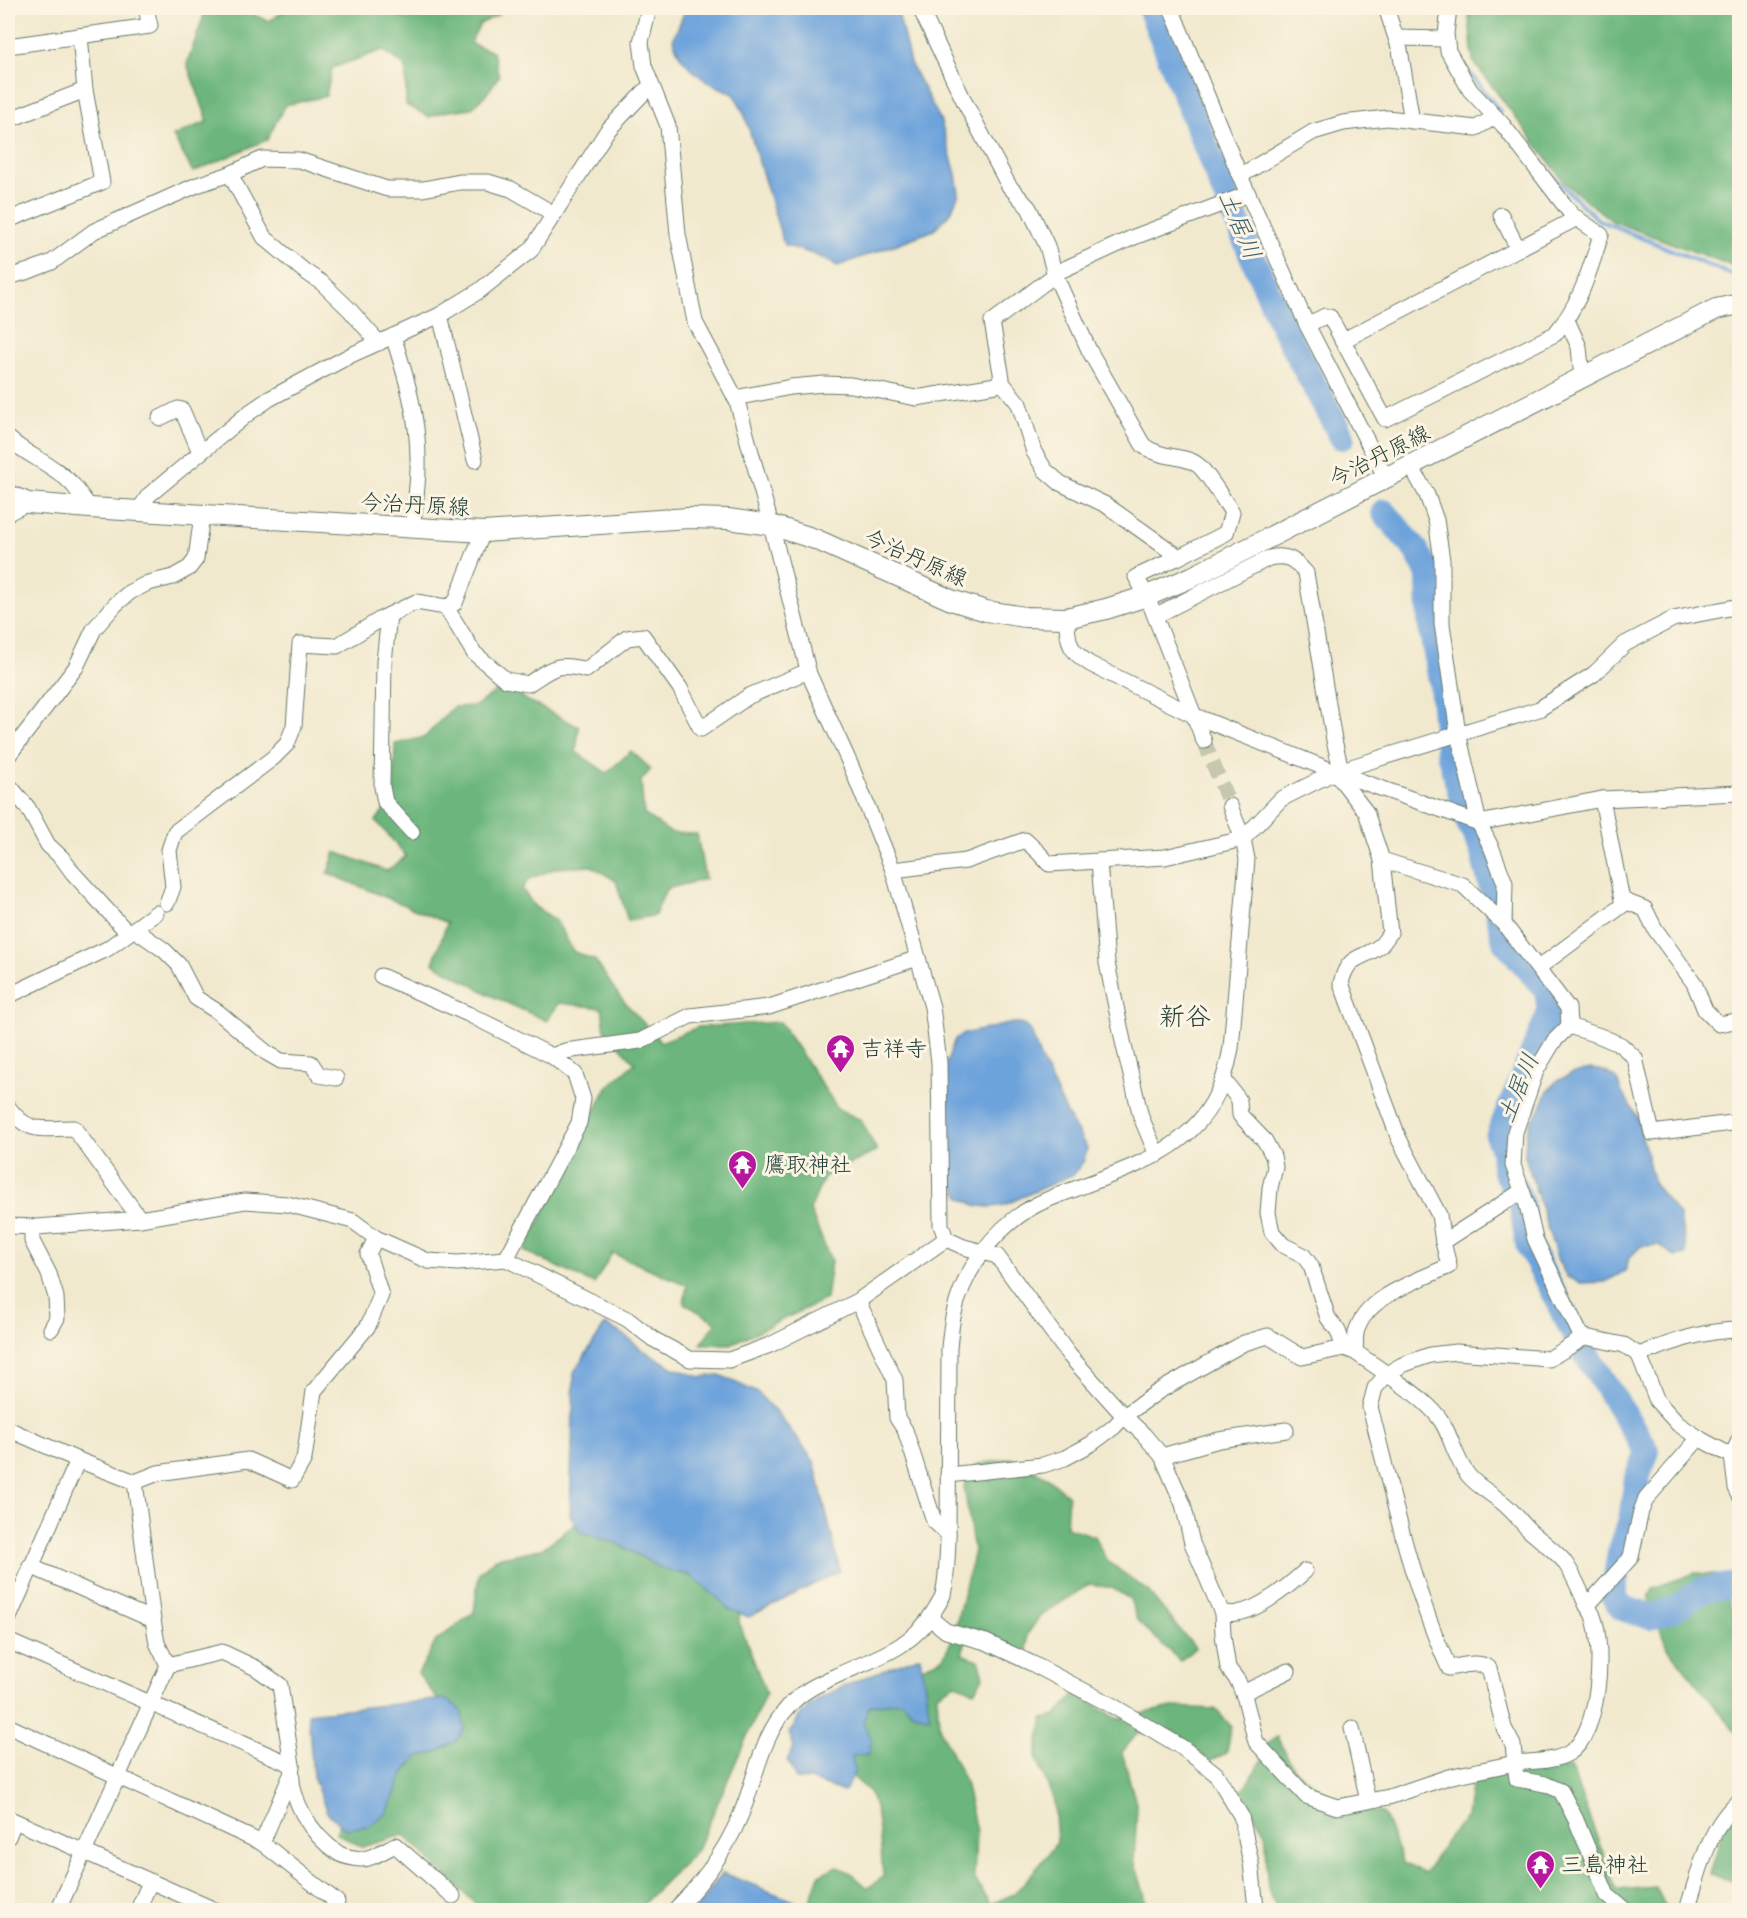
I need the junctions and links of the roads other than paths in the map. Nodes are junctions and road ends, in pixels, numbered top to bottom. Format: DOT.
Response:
graph roads {
  1 [pos="146,8"];
  2 [pos="649,8"];
  3 [pos="920,8"];
  4 [pos="1171,8"];
  5 [pos="1386,8"];
  6 [pos="1449,8"];
  7 [pos="80,36"];
  8 [pos="1396,38"];
  9 [pos="1446,39"];
  10 [pos="8,46"];
  11 [pos="651,85"];
  12 [pos="85,90"];
  13 [pos="1495,117"];
  14 [pos="8,120"];
  15 [pos="1412,121"];
  16 [pos="230,174"];
  17 [pos="1240,176"];
  18 [pos="1243,196"];
  19 [pos="554,214"];
  20 [pos="1501,215"];
  21 [pos="1577,218"];
  22 [pos="8,220"];
  23 [pos="1518,249"];
  24 [pos="1055,275"];
  25 [pos="8,276"];
  26 [pos="1740,304"];
  27 [pos="440,315"];
  28 [pos="1567,320"];
  29 [pos="1307,325"];
  30 [pos="393,336"];
  31 [pos="1342,341"];
  32 [pos="378,343"];
  33 [pos="1582,378"];
  34 [pos="1000,380"];
  35 [pos="735,398"];
  36 [pos="160,418"];
  37 [pos="8,438"];
  38 [pos="200,452"];
  39 [pos="475,460"];
  40 [pos="1411,466"];
  41 [pos="1386,478"];
  42 [pos="8,495"];
  43 [pos="28,503"];
  44 [pos="90,508"];
  45 [pos="138,512"];
  46 [pos="8,513"];
  47 [pos="202,515"];
  48 [pos="771,525"];
  49 [pos="412,528"];
  50 [pos="483,532"];
  51 [pos="1179,557"];
  52 [pos="1147,596"];
  53 [pos="1740,606"];
  54 [pos="446,607"];
  55 [pos="389,615"];
  56 [pos="1155,616"];
  57 [pos="1066,618"];
  58 [pos="808,671"];
  59 [pos="1195,716"];
  60 [pos="1458,733"];
  61 [pos="1204,741"];
  62 [pos="8,756"];
  63 [pos="1338,771"];
  64 [pos="8,784"];
  65 [pos="1740,793"];
  66 [pos="1602,799"];
  67 [pos="1230,806"];
  68 [pos="1479,824"];
  69 [pos="412,832"];
  70 [pos="1243,839"];
  71 [pos="1382,860"];
  72 [pos="1099,861"];
  73 [pos="893,870"];
  74 [pos="1627,902"];
  75 [pos="1504,924"];
  76 [pos="131,931"];
  77 [pos="918,958"];
  78 [pos="1538,968"];
  79 [pos="381,976"];
  80 [pos="8,996"];
  81 [pos="1740,1020"];
  82 [pos="1569,1026"];
  83 [pos="552,1056"];
  84 [pos="336,1078"];
  85 [pos="1224,1080"];
  86 [pos="8,1107"];
  87 [pos="1740,1122"];
  88 [pos="1157,1155"];
  89 [pos="1522,1191"];
  90 [pos="140,1219"];
  91 [pos="8,1226"];
  92 [pos="32,1227"];
  93 [pos="376,1238"];
  94 [pos="946,1239"];
  95 [pos="1443,1242"];
  96 [pos="982,1253"];
  97 [pos="506,1258"];
  98 [pos="858,1301"];
  99 [pos="51,1329"];
  100 [pos="1740,1330"];
  101 [pos="1584,1337"];
  102 [pos="1350,1350"];
  103 [pos="1640,1355"];
  104 [pos="1387,1374"];
  105 [pos="1124,1416"];
  106 [pos="8,1429"];
  107 [pos="1286,1430"];
  108 [pos="1699,1438"];
  109 [pos="1740,1438"];
  110 [pos="1162,1455"];
  111 [pos="1732,1456"];
  112 [pos="78,1460"];
  113 [pos="948,1475"];
  114 [pos="135,1482"];
  115 [pos="1740,1496"];
  116 [pos="948,1534"];
  117 [pos="30,1566"];
  118 [pos="1305,1571"];
  119 [pos="1587,1606"];
  120 [pos="1222,1613"];
  121 [pos="930,1618"];
  122 [pos="8,1620"];
  123 [pos="153,1620"];
  124 [pos="8,1641"];
  125 [pos="168,1665"];
  126 [pos="1288,1671"];
  127 [pos="1243,1693"];
  128 [pos="151,1705"];
  129 [pos="8,1726"];
  130 [pos="1352,1728"];
  131 [pos="1515,1763"];
  132 [pos="291,1771"];
  133 [pos="118,1777"];
  134 [pos="1740,1800"];
  135 [pos="1368,1801"];
  136 [pos="11,1820"];
  137 [pos="8,1837"];
  138 [pos="262,1843"];
  139 [pos="83,1852"];
  140 [pos="150,1882"];
  141 [pos="453,1896"];
  142 [pos="334,1906"];
  143 [pos="58,1911"];
  144 [pos="138,1911"];
  145 [pos="215,1911"];
  146 [pos="675,1911"];
  147 [pos="1258,1911"];
  148 [pos="1625,1911"];
  149 [pos="1687,1911"];
  1 -- 7 [label="street"];
  2 -- 11 [label="street"];
  3 -- 24 [label="street"];
  4 -- 17 [label="street"];
  5 -- 8 [label="street"];
  6 -- 9 [label="street"];
  7 -- 10 [label="street"];
  7 -- 12 [label="street"];
  8 -- 9 [label="street"];
  8 -- 15 [label="street"];
  9 -- 13 [label="street"];
  11 -- 19 [label="street"];
  11 -- 35 [label="street"];
  12 -- 14 [label="street"];
  12 -- 22 [label="street"];
  13 -- 15 [label="street"];
  13 -- 21 [label="street"];
  15 -- 17 [label="street"];
  16 -- 19 [label="street"];
  16 -- 25 [label="street"];
  16 -- 32 [label="street"];
  17 -- 18 [label="street"];
  18 -- 24 [label="street"];
  18 -- 29 [label="street"];
  19 -- 27 [label="street"];
  20 -- 23 [label="street"];
  21 -- 23 [label="street"];
  21 -- 28 [label="street"];
  23 -- 31 [label="street"];
  24 -- 34 [label="street"];
  24 -- 51 [label="street"];
  26 -- 33 [label="main road, 今治丹原線"];
  27 -- 30 [label="street"];
  27 -- 39 [label="street"];
  28 -- 31 [label="street"];
  28 -- 33 [label="street"];
  29 -- 31 [label="street"];
  29 -- 41 [label="street"];
  30 -- 32 [label="street"];
  30 -- 49 [label="street"];
  32 -- 38 [label="street"];
  33 -- 40 [label="main road, 今治丹原線"];
  34 -- 35 [label="street"];
  34 -- 51 [label="street"];
  35 -- 48 [label="street"];
  36 -- 38 [label="street"];
  37 -- 44 [label="street"];
  38 -- 45 [label="street"];
  40 -- 41 [label="main road, 今治丹原線"];
  40 -- 60 [label="street"];
  41 -- 52 [label="main road, 今治丹原線"];
  42 -- 43 [label="main road, 今治丹原線"];
  43 -- 44 [label="main road, 今治丹原線"];
  43 -- 46 [label="street"];
  44 -- 45 [label="main road, 今治丹原線"];
  45 -- 47 [label="main road, 今治丹原線"];
  47 -- 49 [label="main road, 今治丹原線"];
  47 -- 62 [label="street"];
  48 -- 50 [label="main road, 今治丹原線"];
  48 -- 57 [label="main road, 今治丹原線"];
  48 -- 58 [label="street"];
  49 -- 50 [label="main road, 今治丹原線"];
  50 -- 54 [label="street"];
  51 -- 52 [label="street"];
  52 -- 56 [label="street"];
  52 -- 57 [label="main road, 今治丹原線"];
  53 -- 60 [label="street"];
  54 -- 55 [label="street"];
  54 -- 58 [label="street"];
  55 -- 69 [label="street"];
  55 -- 76 [label="street"];
  56 -- 59 [label="street"];
  56 -- 63 [label="street"];
  57 -- 59 [label="street"];
  58 -- 73 [label="street"];
  59 -- 61 [label="street"];
  59 -- 63 [label="street"];
  60 -- 63 [label="street"];
  60 -- 68 [label="street"];
  63 -- 68 [label="street"];
  63 -- 70 [label="street"];
  63 -- 71 [label="street"];
  64 -- 76 [label="street"];
  65 -- 66 [label="street"];
  66 -- 68 [label="street"];
  66 -- 74 [label="street"];
  67 -- 70 [label="street"];
  68 -- 75 [label="street"];
  70 -- 72 [label="street"];
  70 -- 85 [label="street"];
  71 -- 75 [label="street"];
  71 -- 95 [label="street"];
  72 -- 73 [label="street"];
  72 -- 88 [label="street"];
  73 -- 77 [label="street"];
  74 -- 78 [label="street"];
  74 -- 81 [label="street"];
  75 -- 78 [label="street"];
  76 -- 80 [label="street"];
  76 -- 84 [label="street"];
  77 -- 83 [label="street"];
  77 -- 94 [label="street"];
  78 -- 82 [label="street"];
  79 -- 83 [label="street"];
  82 -- 87 [label="street"];
  82 -- 89 [label="street"];
  83 -- 97 [label="street"];
  85 -- 88 [label="street"];
  85 -- 102 [label="street"];
  86 -- 90 [label="street"];
  88 -- 96 [label="street"];
  89 -- 95 [label="street"];
  89 -- 101 [label="street"];
  90 -- 92 [label="street"];
  90 -- 93 [label="street"];
  91 -- 92 [label="street"];
  92 -- 99 [label="street"];
  93 -- 97 [label="street"];
  93 -- 114 [label="street"];
  94 -- 96 [label="street"];
  94 -- 98 [label="street"];
  95 -- 102 [label="street"];
  96 -- 105 [label="street"];
  96 -- 113 [label="street"];
  97 -- 98 [label="street"];
  98 -- 116 [label="street"];
  100 -- 103 [label="street"];
  101 -- 103 [label="street"];
  101 -- 104 [label="street"];
  102 -- 104 [label="street"];
  102 -- 105 [label="street"];
  103 -- 108 [label="street"];
  104 -- 119 [label="street"];
  104 -- 131 [label="street"];
  105 -- 110 [label="street"];
  105 -- 113 [label="street"];
  106 -- 112 [label="street"];
  107 -- 110 [label="street"];
  108 -- 111 [label="street"];
  108 -- 119 [label="street"];
  109 -- 111 [label="street"];
  110 -- 120 [label="street"];
  111 -- 115 [label="street"];
  112 -- 114 [label="street"];
  112 -- 117 [label="street"];
  113 -- 116 [label="street"];
  114 -- 123 [label="street"];
  116 -- 121 [label="street"];
  117 -- 122 [label="street"];
  117 -- 123 [label="street"];
  118 -- 120 [label="street"];
  119 -- 131 [label="street"];
  120 -- 127 [label="street"];
  121 -- 146 [label="street"];
  121 -- 147 [label="street"];
  123 -- 125 [label="street"];
  124 -- 128 [label="street"];
  125 -- 128 [label="street"];
  125 -- 132 [label="street"];
  126 -- 127 [label="street"];
  127 -- 135 [label="street"];
  128 -- 132 [label="street"];
  128 -- 133 [label="street"];
  129 -- 133 [label="street"];
  130 -- 135 [label="street"];
  131 -- 135 [label="street"];
  131 -- 148 [label="street"];
  132 -- 138 [label="street"];
  132 -- 141 [label="street"];
  133 -- 138 [label="street"];
  133 -- 139 [label="street"];
  134 -- 149 [label="street"];
  136 -- 137 [label="street"];
  136 -- 139 [label="street"];
  138 -- 142 [label="street"];
  139 -- 140 [label="street"];
  139 -- 143 [label="street"];
  140 -- 144 [label="street"];
  140 -- 145 [label="street"];
}
